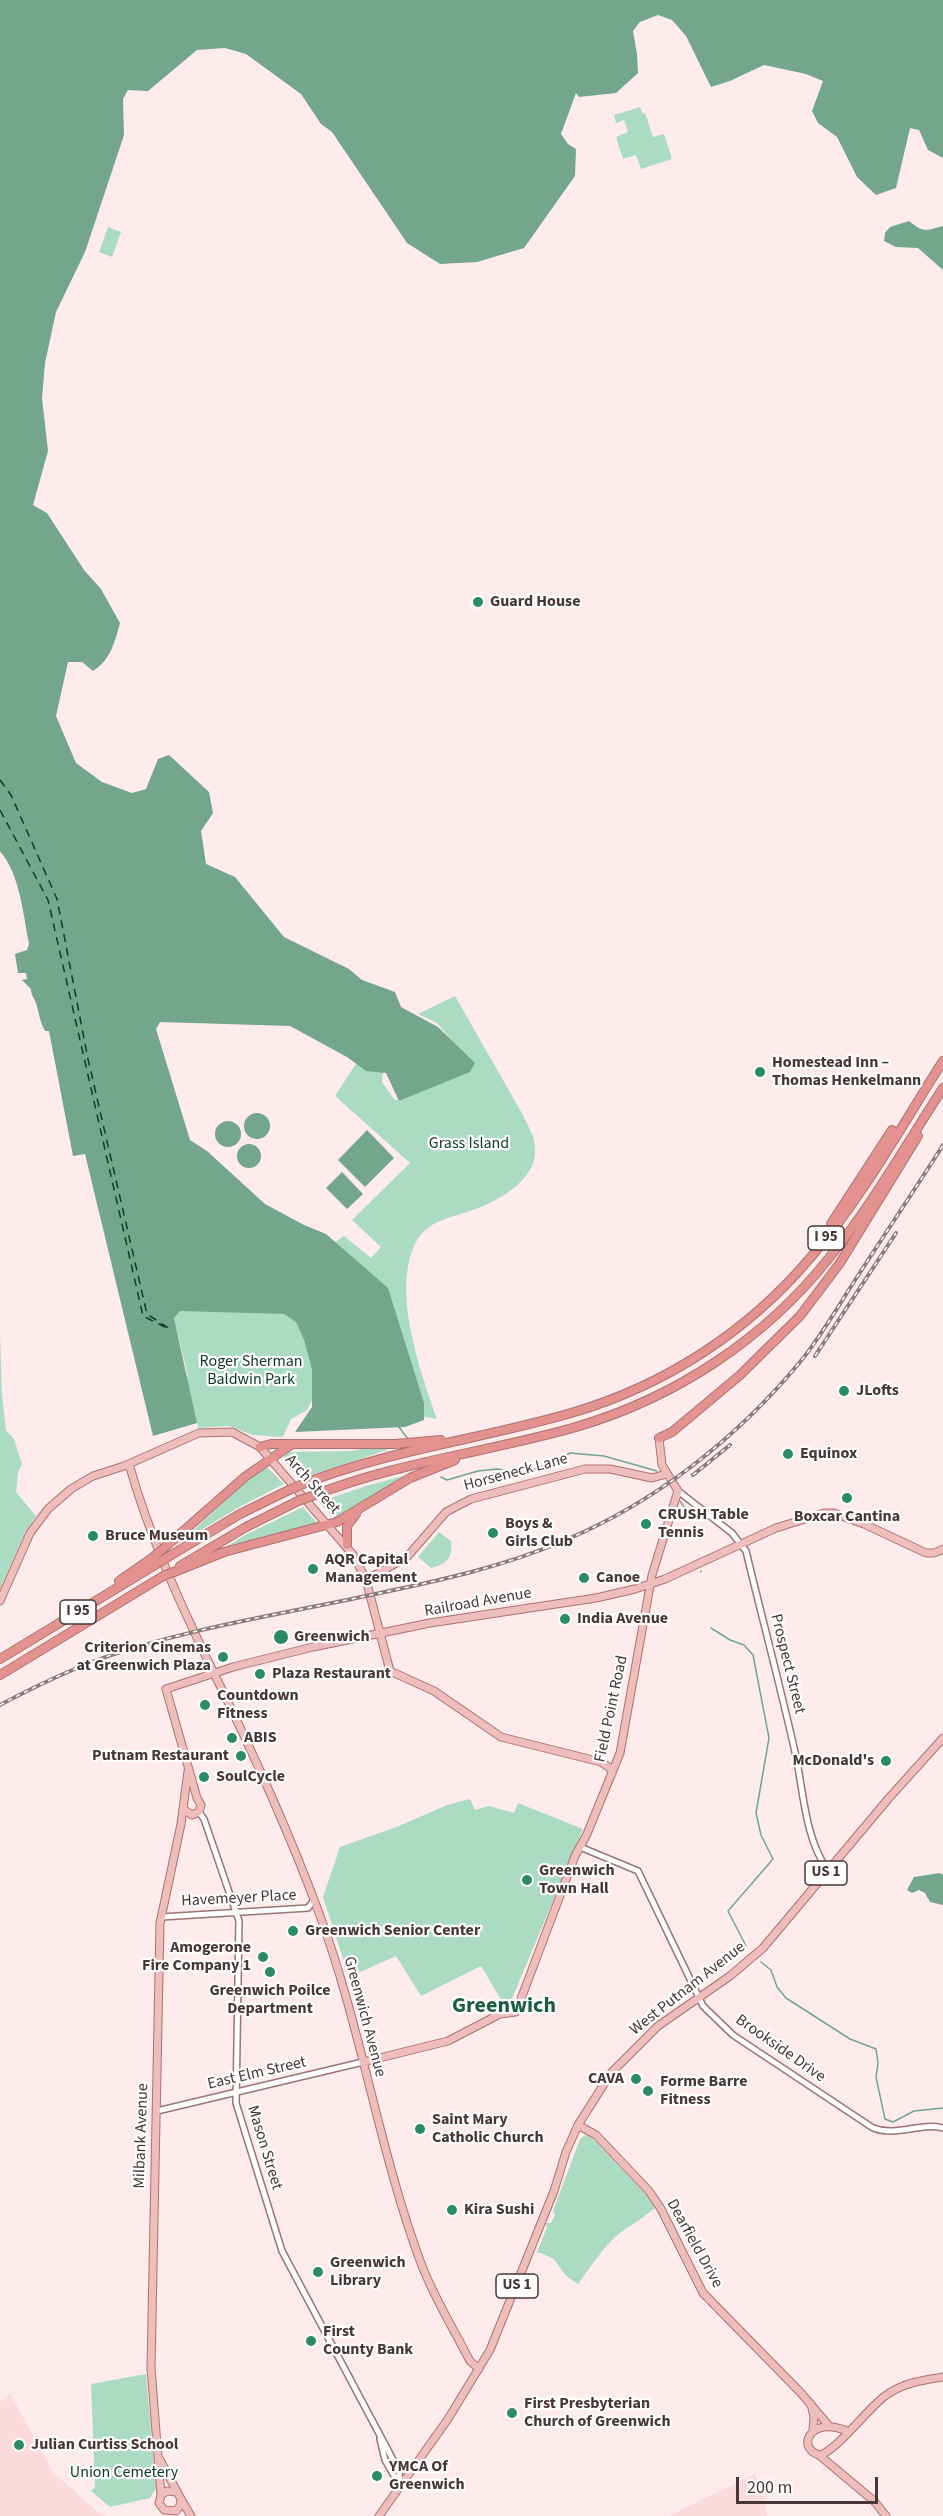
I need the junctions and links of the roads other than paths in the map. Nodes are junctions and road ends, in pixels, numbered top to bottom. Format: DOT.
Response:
graph roads {
  1 [pos="943,1061"];
  2 [pos="943,1089"];
  3 [pos="892,1130"];
  4 [pos="812,1257"];
  5 [pos="659,1438"];
  6 [pos="442,1442"];
  7 [pos="292,1444"];
  8 [pos="260,1447"];
  9 [pos="270,1458"];
  10 [pos="451,1459"];
  11 [pos="129,1464"];
  12 [pos="666,1474"];
  13 [pos="678,1491"];
  14 [pos="380,1496"];
  15 [pos="328,1525"];
  16 [pos="741,1544"];
  17 [pos="347,1545"];
  18 [pos="943,1549"];
  19 [pos="154,1561"];
  20 [pos="174,1571"];
  21 [pos="366,1580"];
  22 [pos="651,1584"];
  23 [pos="0,1601"];
  24 [pos="379,1634"];
  25 [pos="0,1659"];
  26 [pos="214,1674"];
  27 [pos="0,1675"];
  28 [pos="166,1689"];
  29 [pos="943,1738"];
  30 [pos="189,1768"];
  31 [pos="612,1774"];
  32 [pos="197,1798"];
  33 [pos="184,1799"];
  34 [pos="183,1809"];
  35 [pos="196,1814"];
  36 [pos="181,1824"];
  37 [pos="580,1847"];
  38 [pos="828,1871"];
  39 [pos="314,1900"];
  40 [pos="237,1913"];
  41 [pos="161,1917"];
  42 [pos="699,1997"];
  43 [pos="363,2062"];
  44 [pos="236,2092"];
  45 [pos="157,2111"];
  46 [pos="578,2125"];
  47 [pos="943,2128"];
  48 [pos="479,2368"];
  49 [pos="943,2377"];
  50 [pos="811,2404"];
  51 [pos="829,2426"];
  52 [pos="813,2431"];
  53 [pos="847,2431"];
  54 [pos="834,2446"];
  55 [pos="157,2452"];
  56 [pos="819,2455"];
  57 [pos="835,2467"];
  58 [pos="400,2486"];
  59 [pos="161,2495"];
  60 [pos="178,2496"];
  61 [pos="173,2514"];
  62 [pos="191,2516"];
  63 [pos="379,2516"];
  64 [pos="886,2516"];
  1 -- 4 [label="highway, I 95"];
  2 -- 5 [label="highway"];
  2 -- 10 [label="highway, I 95"];
  3 -- 4 [label="highway"];
  4 -- 6 [label="highway, I 95"];
  5 -- 12 [label="main road"];
  6 -- 7 [label="highway"];
  6 -- 19 [label="highway, I 95, bridge"];
  7 -- 8 [label="highway"];
  7 -- 9 [label="highway"];
  8 -- 9 [label="main road, Arch Street"];
  8 -- 11 [label="main road, Arch Street"];
  9 -- 15 [label="main road, Arch Street"];
  9 -- 19 [label="highway, bridge"];
  10 -- 14 [label="highway"];
  10 -- 20 [label="highway, I 95, bridge"];
  11 -- 23 [label="main road, Arch Street"];
  11 -- 26 [label="main road, Greenwich Avenue"];
  12 -- 13 [label="main road"];
  12 -- 21 [label="main road, Horseneck Lane"];
  13 -- 16 [label="street, Prospect Street"];
  13 -- 22 [label="main road, Field Point Road"];
  14 -- 15 [label="highway"];
  14 -- 17 [label="highway"];
  15 -- 17 [label="main road, Arch Street"];
  15 -- 20 [label="highway"];
  16 -- 18 [label="main road, Railroad Avenue"];
  16 -- 22 [label="main road, Railroad Avenue"];
  16 -- 38 [label="street, Prospect Street"];
  17 -- 21 [label="main road, Arch Street"];
  19 -- 25 [label="highway, I 95"];
  20 -- 27 [label="highway, I 95, bridge"];
  21 -- 24 [label="main road, Arch Street"];
  22 -- 24 [label="main road, Railroad Avenue"];
  22 -- 31 [label="main road, Field Point Road"];
  24 -- 26 [label="main road, Railroad Avenue"];
  24 -- 31 [label="main road, Arch Street"];
  26 -- 28 [label="main road, Railroad Avenue"];
  26 -- 39 [label="main road, Greenwich Avenue"];
  28 -- 30 [label="main road, Mason Street"];
  29 -- 38 [label="main road, West Putnam Avenue / US 1"];
  30 -- 32 [label="main road, Mason Street"];
  30 -- 33 [label="main road, Mason Street"];
  31 -- 37 [label="main road, Field Point Road"];
  32 -- 33 [label="main road"];
  32 -- 35 [label="main road, Mason Street"];
  33 -- 34 [label="main road, Mason Street"];
  34 -- 35 [label="main road"];
  34 -- 36 [label="main road, Milbank Avenue"];
  35 -- 36 [label="main road"];
  35 -- 40 [label="street, Mason Street"];
  36 -- 41 [label="main road, Milbank Avenue"];
  37 -- 42 [label="street, Brookside Drive"];
  37 -- 43 [label="main road, Field Point Road"];
  38 -- 42 [label="main road, West Putnam Avenue / US 1"];
  39 -- 40 [label="street, Havemeyer Place"];
  39 -- 43 [label="main road, Greenwich Avenue"];
  40 -- 41 [label="street, Havemeyer Place"];
  40 -- 44 [label="street, Mason Street"];
  41 -- 45 [label="main road, Milbank Avenue"];
  42 -- 46 [label="main road, West Putnam Avenue / US 1"];
  42 -- 47 [label="street, Brookside Drive"];
  43 -- 44 [label="street, East Elm Street"];
  43 -- 48 [label="main road, Greenwich Avenue"];
  44 -- 45 [label="street, East Elm Street"];
  44 -- 58 [label="street, Mason Street"];
  45 -- 55 [label="main road, Milbank Avenue"];
  46 -- 48 [label="main road, West Putnam Avenue / US 1"];
  46 -- 50 [label="main road, Dearfield Drive"];
  48 -- 58 [label="main road, West Putnam Avenue / US 1"];
  49 -- 53 [label="main road"];
  50 -- 51 [label="main road, Dearfield Drive"];
  50 -- 52 [label="main road"];
  51 -- 52 [label="main road"];
  51 -- 53 [label="main road"];
  51 -- 54 [label="main road"];
  52 -- 56 [label="main road"];
  53 -- 54 [label="main road"];
  54 -- 56 [label="main road"];
  54 -- 57 [label="main road"];
  55 -- 59 [label="main road, Milbank Avenue"];
  55 -- 60 [label="main road, Milbank Avenue"];
  56 -- 57 [label="main road"];
  57 -- 64 [label="main road"];
  58 -- 63 [label="main road, US 1"];
  59 -- 60 [label="main road"];
  59 -- 61 [label="main road"];
  60 -- 61 [label="main road"];
  60 -- 62 [label="main road, Milbank Avenue"];
}
